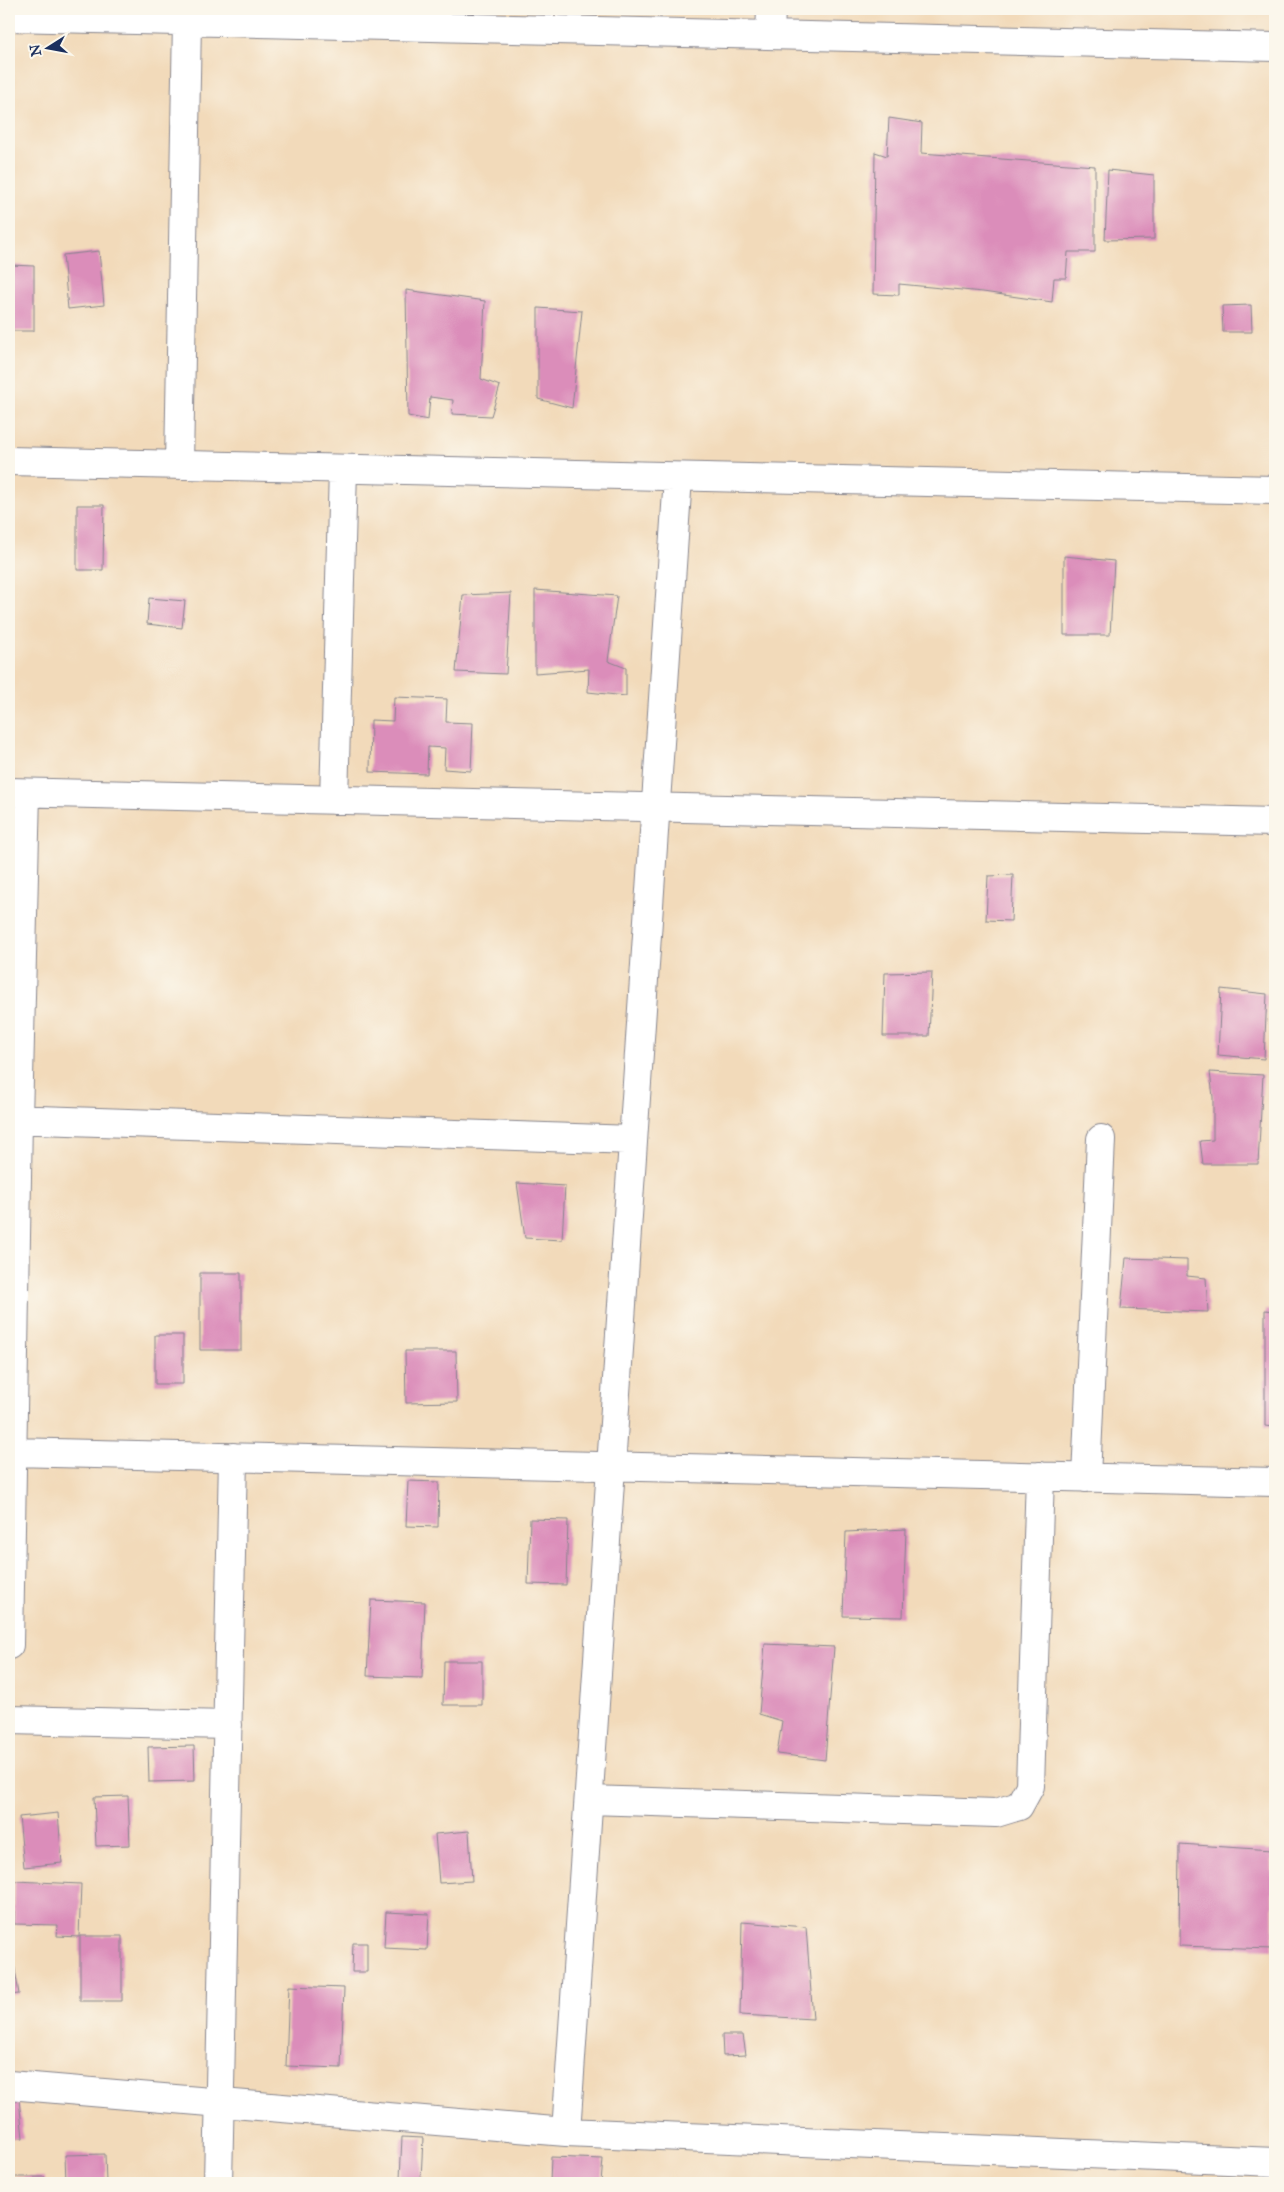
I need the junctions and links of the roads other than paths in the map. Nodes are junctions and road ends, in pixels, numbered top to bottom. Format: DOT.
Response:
graph roads {
  1 [pos="9,17"];
  2 [pos="187,21"];
  3 [pos="771,22"];
  4 [pos="1275,46"];
  5 [pos="9,461"];
  6 [pos="179,465"];
  7 [pos="342,469"];
  8 [pos="678,477"];
  9 [pos="1275,490"];
  10 [pos="18,792"];
  11 [pos="334,800"];
  12 [pos="655,808"];
  13 [pos="1275,822"];
  14 [pos="13,1119"];
  15 [pos="1101,1139"];
  16 [pos="632,1140"];
  17 [pos="12,1452"];
  18 [pos="233,1457"];
  19 [pos="611,1466"];
  20 [pos="1040,1476"];
  21 [pos="1086,1478"];
  22 [pos="1275,1482"];
  23 [pos="9,1645"];
  24 [pos="9,1720"];
  25 [pos="228,1725"];
  26 [pos="589,1800"];
  27 [pos="9,2085"];
  28 [pos="220,2104"];
  29 [pos="566,2132"];
  30 [pos="1275,2162"];
  31 [pos="218,2183"];
  1 -- 2 [label="street"];
  2 -- 3 [label="street"];
  2 -- 6 [label="street"];
  3 -- 4 [label="street"];
  5 -- 6 [label="street"];
  6 -- 7 [label="street"];
  7 -- 8 [label="street"];
  7 -- 11 [label="street"];
  8 -- 9 [label="street"];
  8 -- 12 [label="street"];
  10 -- 11 [label="street"];
  10 -- 14 [label="street"];
  11 -- 12 [label="street"];
  12 -- 13 [label="street"];
  12 -- 16 [label="street"];
  14 -- 16 [label="street"];
  14 -- 17 [label="street"];
  15 -- 21 [label="street"];
  16 -- 19 [label="street"];
  17 -- 18 [label="street"];
  17 -- 23 [label="street"];
  18 -- 19 [label="street"];
  18 -- 25 [label="street"];
  19 -- 20 [label="street"];
  19 -- 26 [label="street"];
  20 -- 21 [label="street"];
  20 -- 26 [label="street"];
  21 -- 22 [label="street"];
  24 -- 25 [label="street"];
  25 -- 28 [label="street"];
  26 -- 29 [label="street"];
  27 -- 28 [label="street"];
  28 -- 29 [label="street"];
  28 -- 31 [label="street"];
  29 -- 30 [label="street"];
}
